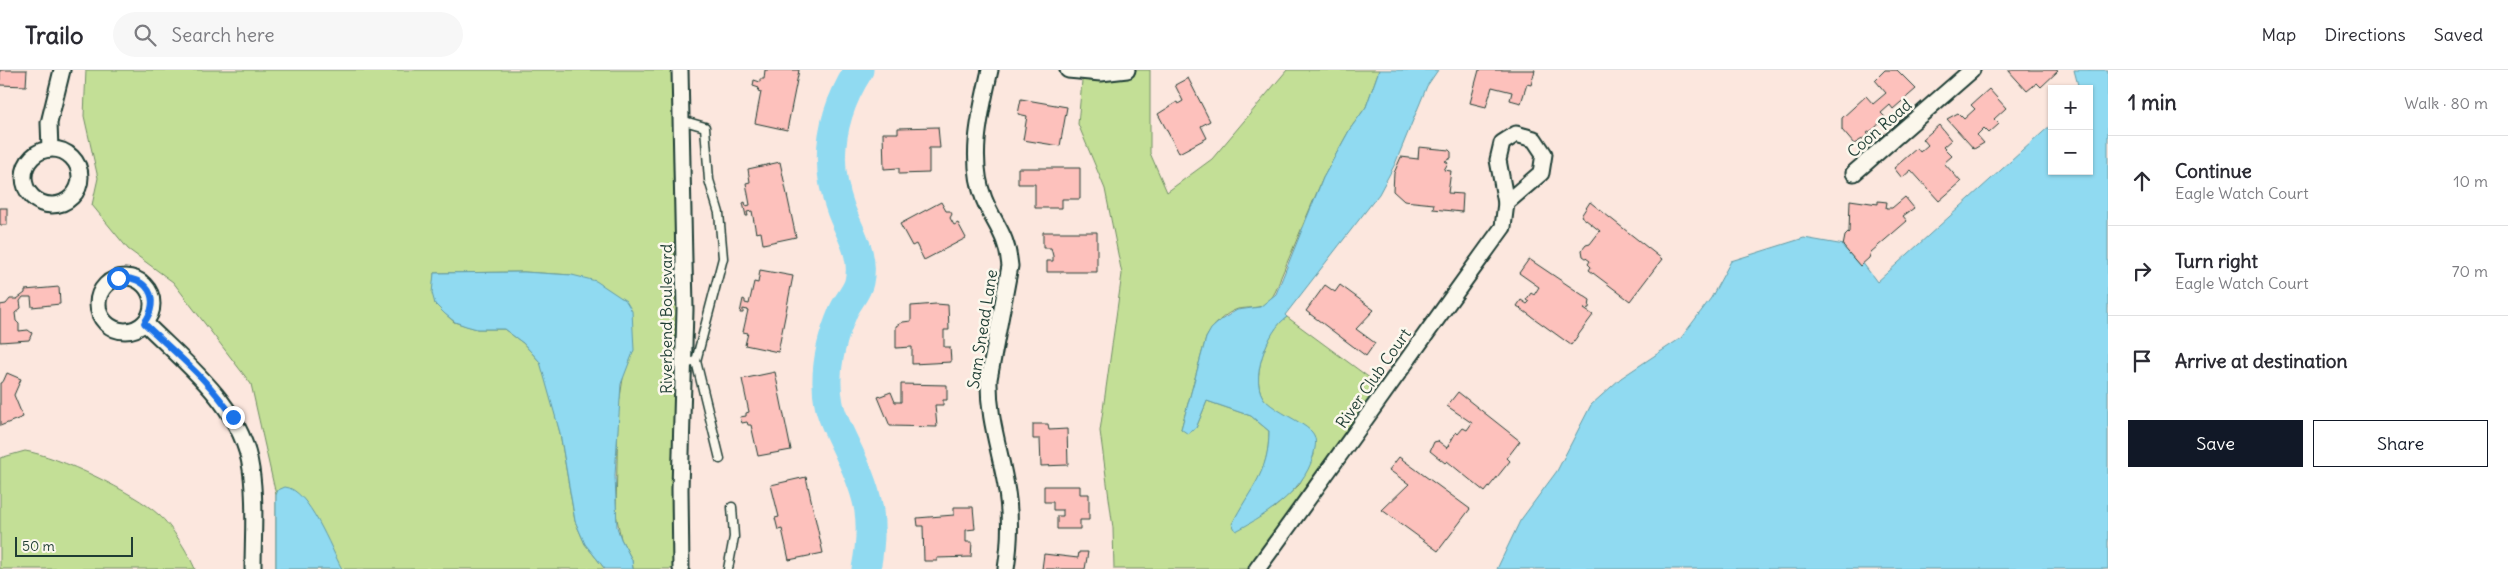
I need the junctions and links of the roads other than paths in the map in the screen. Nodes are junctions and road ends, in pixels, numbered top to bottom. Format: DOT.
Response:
graph roads {
  1 [pos="62,70"];
  2 [pos="680,70"];
  3 [pos="990,70"];
  4 [pos="1068,70"];
  5 [pos="1127,70"];
  6 [pos="1972,70"];
  7 [pos="681,120"];
  8 [pos="50,149"];
  9 [pos="1854,173"];
  10 [pos="1506,203"];
  11 [pos="144,323"];
  12 [pos="690,363"];
  13 [pos="720,459"];
  14 [pos="732,508"];
  15 [pos="253,569"];
  16 [pos="681,569"];
  17 [pos="728,569"];
  18 [pos="1006,569"];
  19 [pos="1257,569"];
  1 -- 8 [label="street"];
  2 -- 7 [label="street, Riverbend Boulevard"];
  3 -- 18 [label="street, Sam Snead Lane"];
  4 -- 5 [label="street"];
  6 -- 9 [label="street, Coon Road"];
  7 -- 12 [label="street, Riverbend Boulevard"];
  7 -- 12 [label="lane"];
  10 -- 19 [label="street, River Club Court"];
  11 -- 15 [label="street"];
  12 -- 13 [label="lane"];
  12 -- 16 [label="street, Riverbend Boulevard"];
  14 -- 17 [label="lane"];
}
